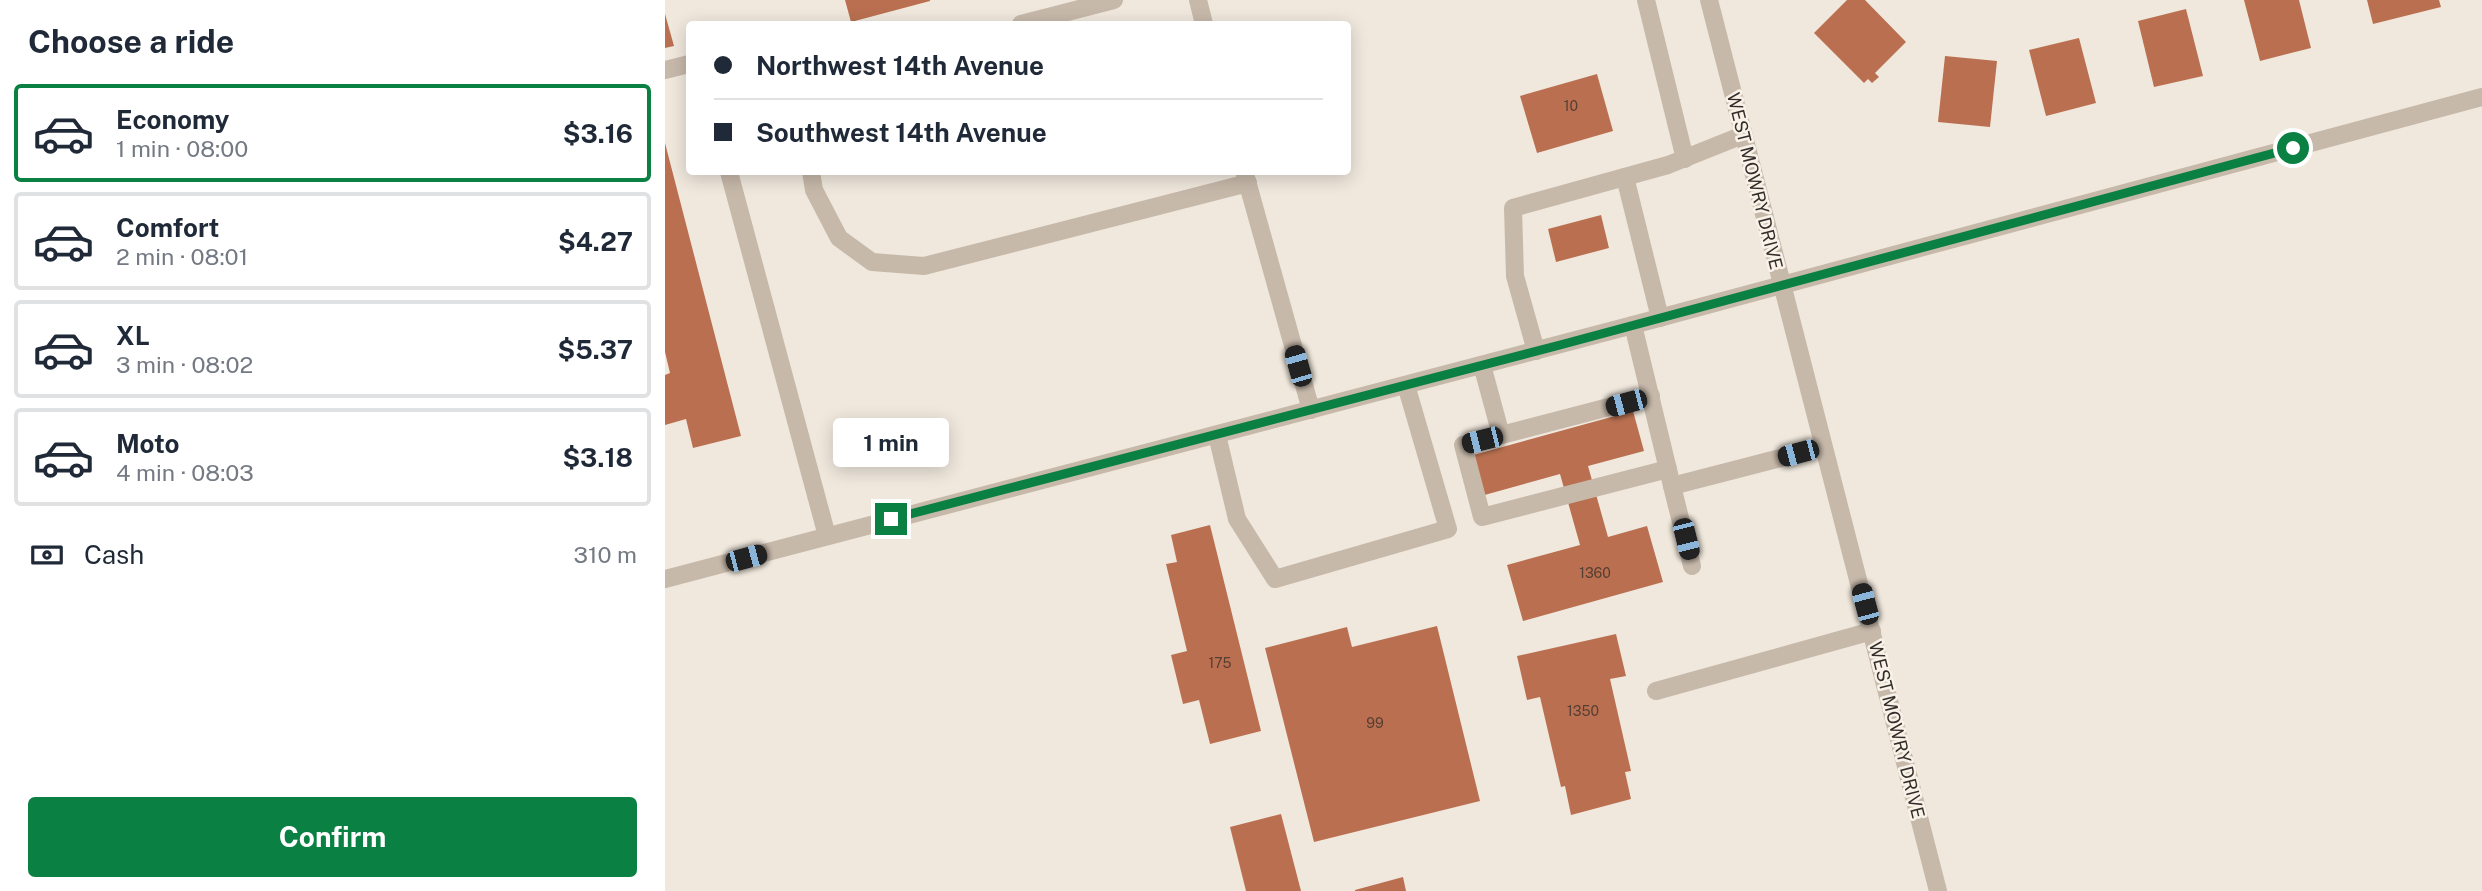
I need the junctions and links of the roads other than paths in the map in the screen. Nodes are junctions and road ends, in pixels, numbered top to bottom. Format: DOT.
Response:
graph roads {
  1 [pos="1114,0"];
  2 [pos="1198,0"];
  3 [pos="1646,0"];
  4 [pos="1709,0"];
  5 [pos="1033,21"];
  6 [pos="1203,21"];
  7 [pos="686,65"];
  8 [pos="665,70"];
  9 [pos="2482,97"];
  10 [pos="1743,135"];
  11 [pos="1685,159"];
  12 [pos="730,175"];
  13 [pos="812,175"];
  14 [pos="1246,177"];
  15 [pos="1625,177"];
  16 [pos="1781,286"];
  17 [pos="1660,318"];
  18 [pos="1633,325"];
  19 [pos="1536,351"];
  20 [pos="1482,365"];
  21 [pos="1406,385"];
  22 [pos="1651,396"];
  23 [pos="1311,410"];
  24 [pos="1217,435"];
  25 [pos="1501,435"];
  26 [pos="1823,447"];
  27 [pos="1670,477"];
  28 [pos="827,536"];
  29 [pos="1692,566"];
  30 [pos="665,579"];
  31 [pos="1872,631"];
  32 [pos="1655,691"];
  33 [pos="1938,891"];
  1 -- 5 [label="street"];
  2 -- 6 [label="street"];
  3 -- 11 [label="street"];
  4 -- 10 [label="street, WEST MOWRY DRIVE"];
  7 -- 8 [label="street"];
  9 -- 16 [label="street"];
  10 -- 11 [label="street"];
  10 -- 16 [label="street, WEST MOWRY DRIVE"];
  11 -- 15 [label="street"];
  12 -- 28 [label="street"];
  13 -- 14 [label="street"];
  14 -- 23 [label="street"];
  15 -- 17 [label="street"];
  15 -- 19 [label="street"];
  16 -- 17 [label="street"];
  16 -- 26 [label="street, WEST MOWRY DRIVE"];
  17 -- 18 [label="street"];
  18 -- 19 [label="street"];
  18 -- 22 [label="street"];
  19 -- 20 [label="street"];
  20 -- 21 [label="street"];
  20 -- 25 [label="street"];
  21 -- 23 [label="street"];
  21 -- 24 [label="street"];
  22 -- 25 [label="street"];
  22 -- 27 [label="street"];
  23 -- 24 [label="street"];
  24 -- 28 [label="street"];
  25 -- 27 [label="street"];
  26 -- 27 [label="street"];
  26 -- 31 [label="street, WEST MOWRY DRIVE"];
  27 -- 29 [label="street"];
  28 -- 30 [label="street"];
  31 -- 32 [label="street"];
  31 -- 33 [label="street, WEST MOWRY DRIVE"];
}
